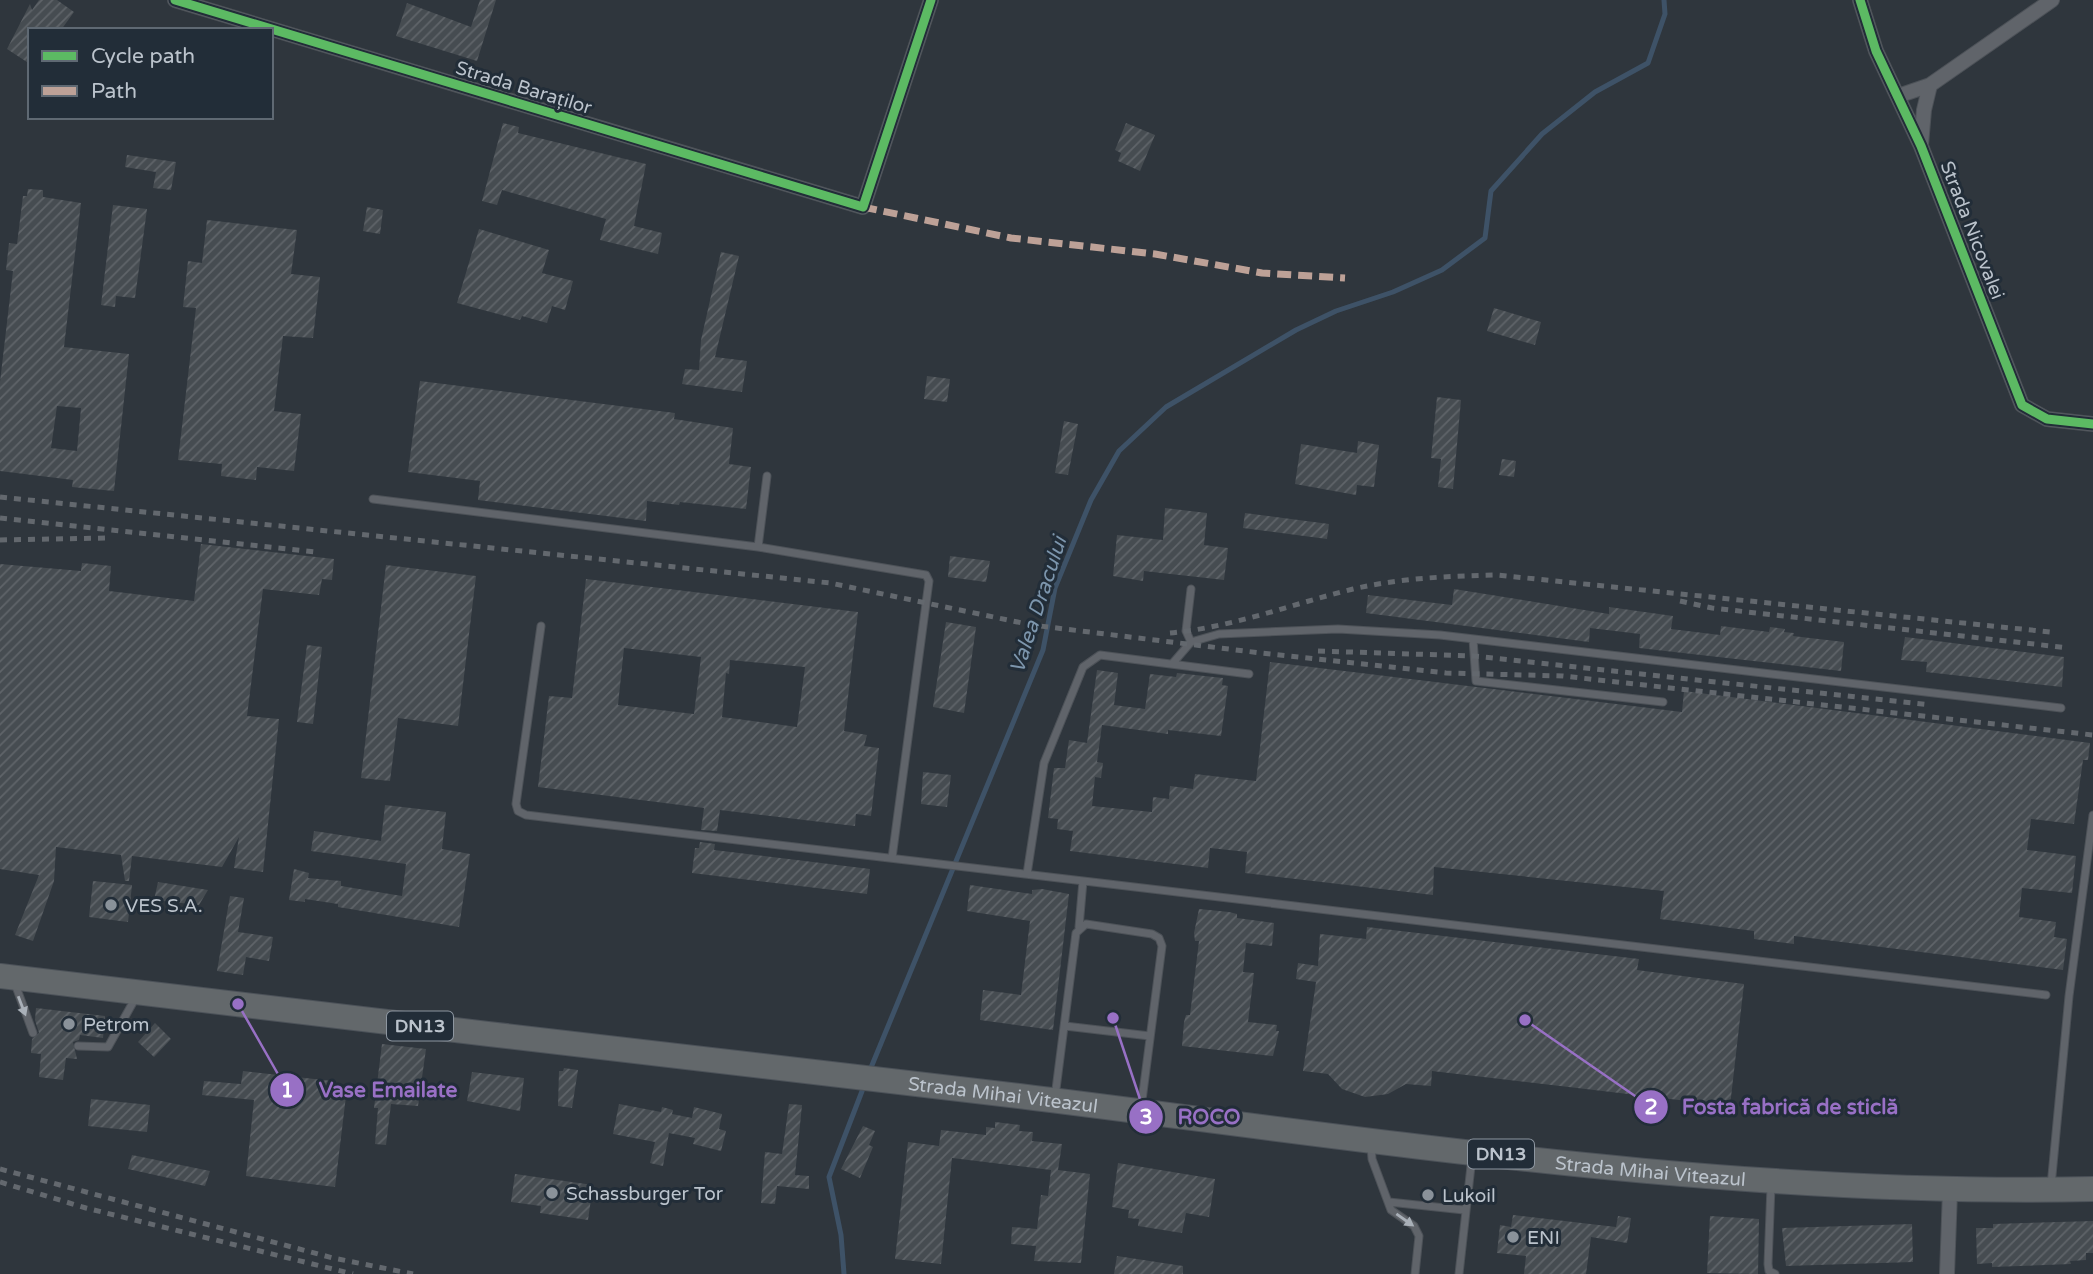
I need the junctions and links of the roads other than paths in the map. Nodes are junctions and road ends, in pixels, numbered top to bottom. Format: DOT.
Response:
graph roads {
  1 [pos="175,0"];
  2 [pos="931,0"];
  3 [pos="1860,0"];
  4 [pos="2052,0"];
  5 [pos="268,28"];
  6 [pos="273,29"];
  7 [pos="1930,85"];
  8 [pos="1898,96"];
  9 [pos="1921,146"];
  10 [pos="2093,424"];
  11 [pos="767,476"];
  12 [pos="373,499"];
  13 [pos="758,547"];
  14 [pos="1191,589"];
  15 [pos="541,626"];
  16 [pos="1473,639"];
  17 [pos="1191,642"];
  18 [pos="1171,664"];
  19 [pos="1249,674"];
  20 [pos="1663,702"];
  21 [pos="2061,708"];
  22 [pos="2093,815"];
  23 [pos="892,858"];
  24 [pos="1027,874"];
  25 [pos="1083,881"];
  26 [pos="1079,927"];
  27 [pos="6,977"];
  28 [pos="138,993"];
  29 [pos="2046,995"];
  30 [pos="1065,1026"];
  31 [pos="33,1033"];
  32 [pos="1150,1036"];
  33 [pos="78,1046"];
  34 [pos="1054,1101"];
  35 [pos="1141,1112"];
  36 [pos="1371,1138"];
  37 [pos="1473,1151"];
  38 [pos="1772,1182"];
  39 [pos="2093,1189"];
  40 [pos="2051,1190"];
  41 [pos="1950,1191"];
  42 [pos="1388,1202"];
  43 [pos="1464,1210"];
  44 [pos="1415,1274"];
  45 [pos="1459,1274"];
  46 [pos="1775,1274"];
  47 [pos="1947,1274"];
  1 -- 5 [label="street, Strada Baraților"];
  2 -- 6 [label="street, Strada Baraților"];
  3 -- 8 [label="street, Strada Nicovalei"];
  4 -- 7 [label="street"];
  7 -- 8 [label="street"];
  7 -- 9 [label="street"];
  8 -- 9 [label="street, Strada Nicovalei"];
  9 -- 10 [label="street, Strada Nicovalei"];
  11 -- 13 [label="lane"];
  12 -- 13 [label="lane"];
  13 -- 23 [label="lane"];
  14 -- 17 [label="lane"];
  15 -- 23 [label="lane"];
  16 -- 17 [label="lane"];
  16 -- 20 [label="lane"];
  16 -- 21 [label="lane"];
  17 -- 18 [label="lane"];
  18 -- 19 [label="lane"];
  18 -- 24 [label="lane"];
  22 -- 40 [label="lane"];
  23 -- 24 [label="lane"];
  24 -- 25 [label="lane"];
  25 -- 26 [label="lane"];
  25 -- 29 [label="lane"];
  26 -- 30 [label="lane"];
  26 -- 32 [label="lane"];
  27 -- 28 [label="highway, Strada Mihai Viteazul / DN13"];
  27 -- 31 [label="lane, one-way"];
  28 -- 33 [label="lane"];
  28 -- 34 [label="highway, Strada Mihai Viteazul / DN13"];
  30 -- 32 [label="lane"];
  30 -- 34 [label="lane"];
  32 -- 35 [label="lane"];
  34 -- 35 [label="highway, Strada Mihai Viteazul / DN13"];
  35 -- 36 [label="highway, Strada Mihai Viteazul / DN13"];
  36 -- 37 [label="highway, Strada Mihai Viteazul / DN13"];
  36 -- 42 [label="lane"];
  37 -- 38 [label="highway, Strada Mihai Viteazul / DN13"];
  37 -- 43 [label="lane"];
  38 -- 41 [label="highway, Strada Mihai Viteazul / DN13"];
  38 -- 46 [label="lane"];
  39 -- 40 [label="highway, Strada Mihai Viteazul / DN13"];
  40 -- 41 [label="highway, Strada Mihai Viteazul / DN13"];
  41 -- 47 [label="street"];
  42 -- 43 [label="lane"];
  42 -- 44 [label="lane, one-way"];
  43 -- 45 [label="lane"];
}
